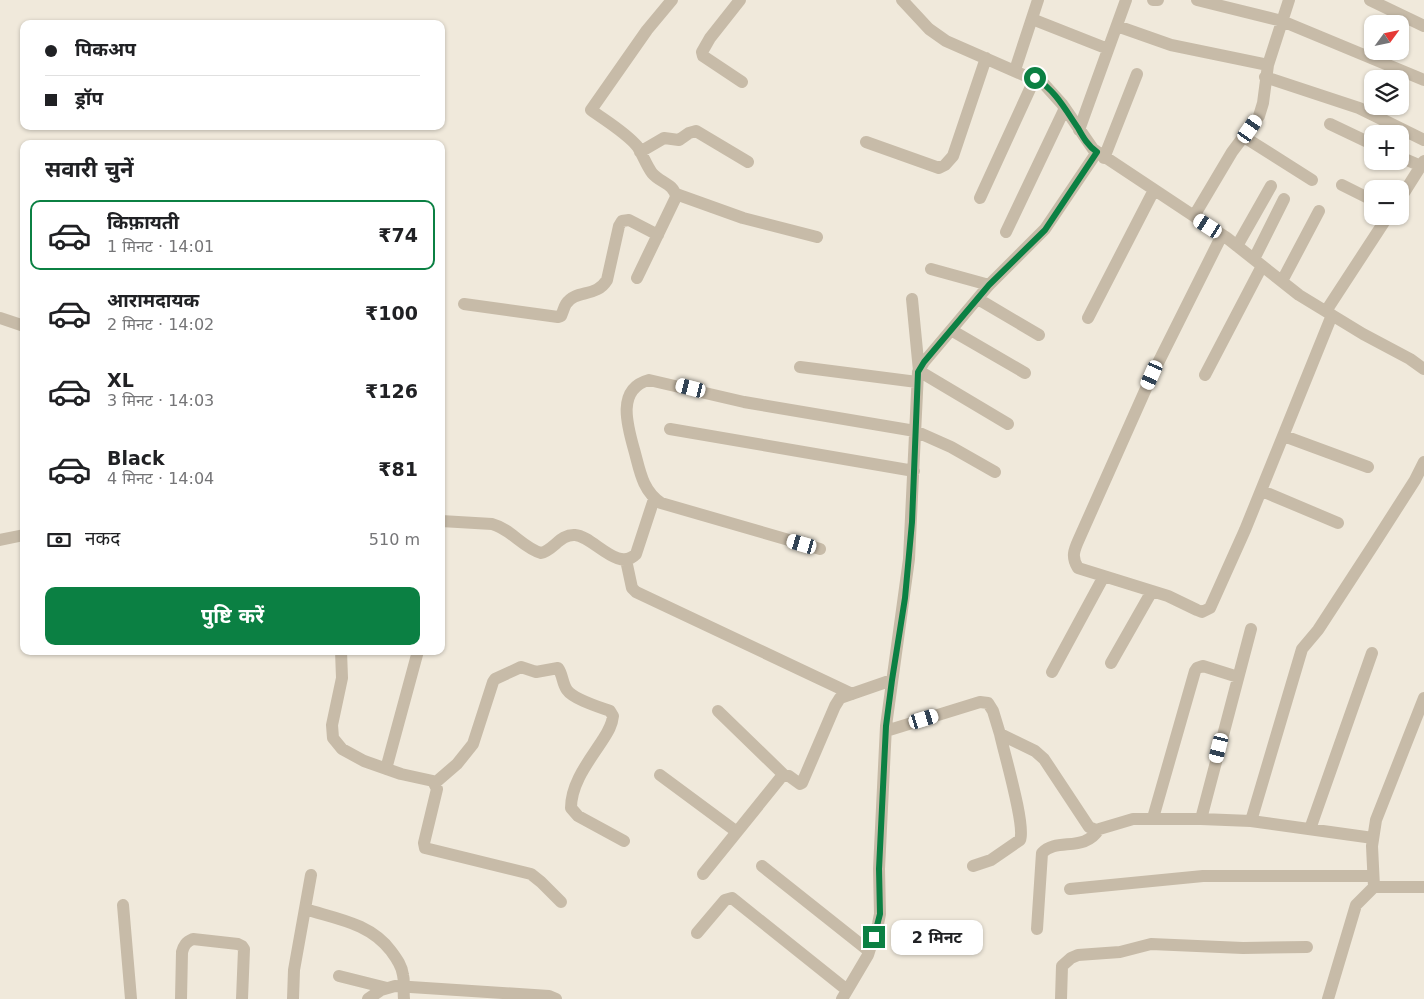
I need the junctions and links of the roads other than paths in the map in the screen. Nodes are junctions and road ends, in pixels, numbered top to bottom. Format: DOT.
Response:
graph roads {
  1 [pos="672,0"];
  2 [pos="740,0"];
  3 [pos="1038,0"];
  4 [pos="1126,0"];
  5 [pos="1152,0"];
  6 [pos="1158,0"];
  7 [pos="1197,0"];
  8 [pos="1289,0"];
  9 [pos="1370,0"];
  10 [pos="910,3"];
  11 [pos="1032,19"];
  12 [pos="1282,20"];
  13 [pos="1117,26"];
  14 [pos="1424,26"];
  15 [pos="1108,49"];
  16 [pos="986,58"];
  17 [pos="1015,70"];
  18 [pos="1267,71"];
  19 [pos="1137,74"];
  20 [pos="1035,78"];
  21 [pos="1424,80"];
  22 [pos="742,82"];
  23 [pos="1065,108"];
  24 [pos="1330,124"];
  25 [pos="1079,130"];
  26 [pos="1244,137"];
  27 [pos="1364,140"];
  28 [pos="1424,140"];
  29 [pos="866,142"];
  30 [pos="640,152"];
  31 [pos="1101,155"];
  32 [pos="748,162"];
  33 [pos="1409,163"];
  34 [pos="1421,170"];
  35 [pos="1312,180"];
  36 [pos="1342,185"];
  37 [pos="1271,186"];
  38 [pos="1409,187"];
  39 [pos="1154,190"];
  40 [pos="676,194"];
  41 [pos="1364,196"];
  42 [pos="980,198"];
  43 [pos="1284,199"];
  44 [pos="1319,211"];
  45 [pos="1194,216"];
  46 [pos="1383,225"];
  47 [pos="1006,232"];
  48 [pos="658,235"];
  49 [pos="1222,235"];
  50 [pos="817,236"];
  51 [pos="1237,246"];
  52 [pos="1258,262"];
  53 [pos="931,269"];
  54 [pos="637,278"];
  55 [pos="1282,282"];
  56 [pos="989,285"];
  57 [pos="912,299"];
  58 [pos="978,299"];
  59 [pos="464,304"];
  60 [pos="1329,313"];
  61 [pos="0,318"];
  62 [pos="1088,318"];
  63 [pos="20,325"];
  64 [pos="951,330"];
  65 [pos="1039,335"];
  66 [pos="800,366"];
  67 [pos="1424,369"];
  68 [pos="1025,373"];
  69 [pos="1205,375"];
  70 [pos="918,376"];
  71 [pos="1008,424"];
  72 [pos="670,429"];
  73 [pos="915,431"];
  74 [pos="1284,436"];
  75 [pos="1424,462"];
  76 [pos="1368,467"];
  77 [pos="914,471"];
  78 [pos="995,472"];
  79 [pos="1262,491"];
  80 [pos="654,498"];
  81 [pos="445,520"];
  82 [pos="1338,523"];
  83 [pos="20,536"];
  84 [pos="0,540"];
  85 [pos="820,548"];
  86 [pos="626,560"];
  87 [pos="1104,576"];
  88 [pos="1152,591"];
  89 [pos="1250,629"];
  90 [pos="1372,653"];
  91 [pos="341,655"];
  92 [pos="417,655"];
  93 [pos="1111,663"];
  94 [pos="1052,672"];
  95 [pos="1238,677"];
  96 [pos="892,680"];
  97 [pos="852,694"];
  98 [pos="1424,698"];
  99 [pos="718,711"];
  100 [pos="886,731"];
  101 [pos="1000,734"];
  102 [pos="386,769"];
  103 [pos="660,775"];
  104 [pos="784,775"];
  105 [pos="435,783"];
  106 [pos="1153,818"];
  107 [pos="1201,819"];
  108 [pos="1251,820"];
  109 [pos="1099,829"];
  110 [pos="1310,829"];
  111 [pos="737,832"];
  112 [pos="1373,838"];
  113 [pos="624,840"];
  114 [pos="762,866"];
  115 [pos="973,866"];
  116 [pos="703,874"];
  117 [pos="311,875"];
  118 [pos="1374,882"];
  119 [pos="1424,887"];
  120 [pos="1070,888"];
  121 [pos="560,902"];
  122 [pos="123,905"];
  123 [pos="305,909"];
  124 [pos="1037,929"];
  125 [pos="697,933"];
  126 [pos="1307,947"];
  127 [pos="869,951"];
  128 [pos="339,976"];
  129 [pos="387,988"];
  130 [pos="404,993"];
  131 [pos="844,994"];
  132 [pos="131,999"];
  133 [pos="181,999"];
  134 [pos="242,999"];
  135 [pos="293,999"];
  136 [pos="368,999"];
  137 [pos="556,999"];
  138 [pos="1061,999"];
  139 [pos="1328,999"];
  1 -- 30 [label="street"];
  2 -- 22 [label="street"];
  3 -- 11 [label="street"];
  4 -- 13 [label="street"];
  5 -- 6 [label="street"];
  7 -- 12 [label="street"];
  8 -- 12 [label="street"];
  9 -- 14 [label="street"];
  10 -- 16 [label="street"];
  11 -- 15 [label="street"];
  11 -- 17 [label="street"];
  12 -- 18 [label="street"];
  12 -- 21 [label="street"];
  13 -- 15 [label="street"];
  13 -- 18 [label="street"];
  15 -- 25 [label="street"];
  16 -- 17 [label="street"];
  16 -- 29 [label="street"];
  17 -- 20 [label="street"];
  18 -- 26 [label="street"];
  18 -- 28 [label="street"];
  19 -- 31 [label="street"];
  20 -- 23 [label="street"];
  20 -- 42 [label="street"];
  23 -- 25 [label="street"];
  23 -- 47 [label="street"];
  24 -- 27 [label="street"];
  25 -- 31 [label="street"];
  26 -- 35 [label="street"];
  26 -- 45 [label="street"];
  30 -- 32 [label="street"];
  30 -- 40 [label="street"];
  31 -- 39 [label="street"];
  31 -- 56 [label="street"];
  33 -- 34 [label="street"];
  34 -- 38 [label="street"];
  36 -- 41 [label="street"];
  37 -- 51 [label="street"];
  39 -- 45 [label="street"];
  39 -- 62 [label="street"];
  40 -- 48 [label="street"];
  40 -- 50 [label="street"];
  43 -- 52 [label="street"];
  44 -- 55 [label="street"];
  45 -- 49 [label="street"];
  46 -- 60 [label="street"];
  48 -- 54 [label="street"];
  48 -- 59 [label="street"];
  49 -- 51 [label="street"];
  49 -- 87 [label="street"];
  51 -- 52 [label="street"];
  52 -- 55 [label="street"];
  52 -- 69 [label="street"];
  53 -- 56 [label="street"];
  55 -- 60 [label="street"];
  56 -- 58 [label="street"];
  57 -- 70 [label="street"];
  58 -- 64 [label="street"];
  58 -- 65 [label="street"];
  60 -- 67 [label="street"];
  60 -- 74 [label="street"];
  61 -- 63 [label="street"];
  64 -- 68 [label="street"];
  64 -- 70 [label="street"];
  66 -- 70 [label="street"];
  70 -- 71 [label="street"];
  70 -- 73 [label="street"];
  72 -- 77 [label="street"];
  73 -- 77 [label="street"];
  73 -- 78 [label="street"];
  73 -- 80 [label="street"];
  74 -- 76 [label="street"];
  74 -- 79 [label="street"];
  75 -- 108 [label="street"];
  77 -- 96 [label="street"];
  79 -- 82 [label="street"];
  79 -- 88 [label="street"];
  80 -- 85 [label="street"];
  80 -- 86 [label="street"];
  81 -- 86 [label="street"];
  83 -- 84 [label="street"];
  86 -- 97 [label="street"];
  87 -- 88 [label="street"];
  87 -- 94 [label="street"];
  88 -- 93 [label="street"];
  89 -- 95 [label="street"];
  90 -- 110 [label="street"];
  91 -- 102 [label="street"];
  92 -- 102 [label="street"];
  95 -- 106 [label="street"];
  95 -- 107 [label="street"];
  96 -- 97 [label="street"];
  96 -- 100 [label="street"];
  97 -- 104 [label="street"];
  98 -- 112 [label="street"];
  99 -- 104 [label="street"];
  100 -- 101 [label="street"];
  100 -- 127 [label="street"];
  101 -- 109 [label="street"];
  101 -- 115 [label="street"];
  102 -- 105 [label="street"];
  103 -- 111 [label="street"];
  104 -- 111 [label="street"];
  105 -- 113 [label="street"];
  105 -- 121 [label="street"];
  106 -- 107 [label="street"];
  106 -- 109 [label="street"];
  107 -- 108 [label="street"];
  108 -- 110 [label="street"];
  109 -- 124 [label="street"];
  110 -- 112 [label="street"];
  111 -- 116 [label="street"];
  112 -- 118 [label="street"];
  114 -- 127 [label="street"];
  117 -- 123 [label="street"];
  118 -- 119 [label="street"];
  118 -- 120 [label="street"];
  118 -- 139 [label="street"];
  122 -- 132 [label="street"];
  123 -- 130 [label="street"];
  123 -- 135 [label="street"];
  125 -- 131 [label="street"];
  126 -- 138 [label="street"];
  127 -- 131 [label="street"];
  128 -- 129 [label="street"];
  129 -- 130 [label="street"];
  129 -- 136 [label="street"];
  130 -- 137 [label="street"];
  133 -- 134 [label="street"];
}
